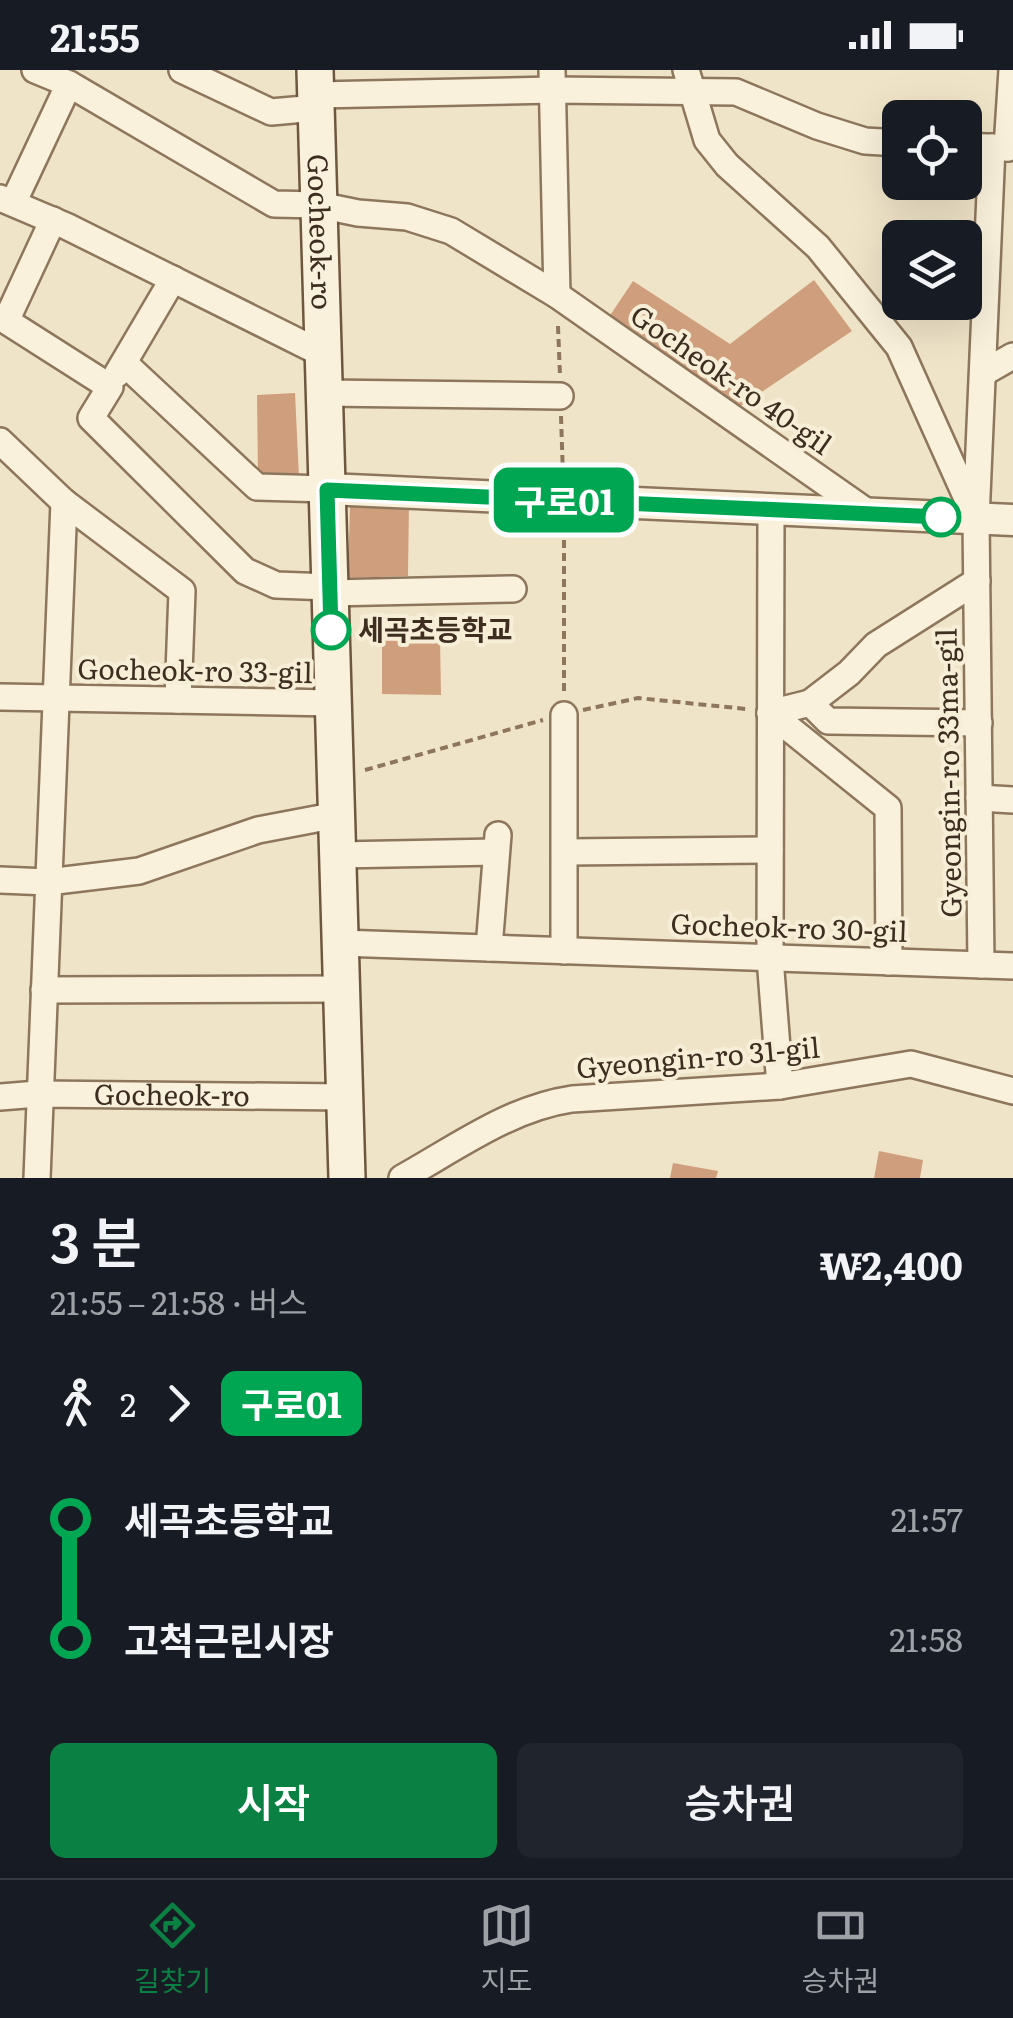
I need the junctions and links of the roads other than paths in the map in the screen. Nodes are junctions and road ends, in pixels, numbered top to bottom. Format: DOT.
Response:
graph roads {
  1 [pos="35,70"];
  2 [pos="182,70"];
  3 [pos="1012,70"];
  4 [pos="552,80"];
  5 [pos="689,81"];
  6 [pos="735,81"];
  7 [pos="69,84"];
  8 [pos="315,91"];
  9 [pos="882,142"];
  10 [pos="1004,148"];
  11 [pos="6,200"];
  12 [pos="318,205"];
  13 [pos="52,220"];
  14 [pos="173,279"];
  15 [pos="557,295"];
  16 [pos="3,318"];
  17 [pos="323,354"];
  18 [pos="1013,356"];
  19 [pos="124,363"];
  20 [pos="982,373"];
  21 [pos="110,387"];
  22 [pos="324,393"];
  23 [pos="560,396"];
  24 [pos="0,440"];
  25 [pos="327,490"];
  26 [pos="64,502"];
  27 [pos="771,510"];
  28 [pos="870,514"];
  29 [pos="976,519"];
  30 [pos="1013,520"];
  31 [pos="977,582"];
  32 [pos="513,588"];
  33 [pos="330,590"];
  34 [pos="0,697"];
  35 [pos="55,698"];
  36 [pos="178,700"];
  37 [pos="333,703"];
  38 [pos="810,703"];
  39 [pos="770,713"];
  40 [pos="564,714"];
  41 [pos="978,723"];
  42 [pos="980,798"];
  43 [pos="1013,800"];
  44 [pos="337,814"];
  45 [pos="770,850"];
  46 [pos="565,852"];
  47 [pos="338,854"];
  48 [pos="0,880"];
  49 [pos="48,882"];
  50 [pos="340,943"];
  51 [pos="489,948"];
  52 [pos="564,951"];
  53 [pos="770,958"];
  54 [pos="889,962"];
  55 [pos="981,965"];
  56 [pos="1013,966"];
  57 [pos="342,989"];
  58 [pos="44,990"];
  59 [pos="780,1086"];
  60 [pos="1013,1091"];
  61 [pos="38,1094"];
  62 [pos="0,1097"];
  63 [pos="345,1097"];
  64 [pos="37,1178"];
  65 [pos="347,1178"];
  66 [pos="402,1178"];
  1 -- 7 [label="street, Gocheok-ro 40-gil"];
  2 -- 8 [label="street"];
  3 -- 10 [label="street, Gyeongin-ro 33ma-gil"];
  4 -- 5 [label="street"];
  4 -- 8 [label="street"];
  4 -- 15 [label="street"];
  5 -- 6 [label="street"];
  5 -- 29 [label="street"];
  6 -- 9 [label="street"];
  7 -- 11 [label="street"];
  7 -- 12 [label="street, Gocheok-ro 40-gil"];
  8 -- 12 [label="main road, Gocheok-ro"];
  10 -- 20 [label="street, Gyeongin-ro 33ma-gil"];
  11 -- 13 [label="street"];
  12 -- 15 [label="street, Gocheok-ro 40-gil"];
  12 -- 17 [label="main road, Gocheok-ro"];
  13 -- 14 [label="street"];
  13 -- 16 [label="street"];
  14 -- 17 [label="street"];
  14 -- 19 [label="street"];
  15 -- 28 [label="street, Gocheok-ro 40-gil"];
  16 -- 21 [label="street"];
  17 -- 22 [label="main road, Gocheok-ro"];
  18 -- 20 [label="street"];
  19 -- 21 [label="street"];
  19 -- 25 [label="street"];
  20 -- 29 [label="street, Gyeongin-ro 33ma-gil"];
  21 -- 33 [label="street"];
  22 -- 23 [label="street"];
  22 -- 25 [label="main road, Gocheok-ro"];
  24 -- 26 [label="street"];
  25 -- 27 [label="street"];
  25 -- 33 [label="main road, Gocheok-ro"];
  26 -- 35 [label="street, Gocheok-ro 33-gil"];
  26 -- 36 [label="street"];
  27 -- 28 [label="street"];
  27 -- 39 [label="street"];
  28 -- 29 [label="street"];
  29 -- 30 [label="street"];
  29 -- 31 [label="street, Gyeongin-ro 33ma-gil"];
  31 -- 38 [label="street, Gyeongin-ro 33ma-gil"];
  31 -- 41 [label="street, Gyeongin-ro 33ma-gil"];
  32 -- 33 [label="street"];
  33 -- 37 [label="main road, Gocheok-ro"];
  34 -- 35 [label="street, Gocheok-ro 33-gil"];
  35 -- 36 [label="street, Gocheok-ro 33-gil"];
  35 -- 49 [label="street, Gocheok-ro 33-gil"];
  36 -- 37 [label="street, Gocheok-ro 33-gil"];
  37 -- 44 [label="main road, Gocheok-ro"];
  38 -- 39 [label="street"];
  38 -- 41 [label="street"];
  39 -- 45 [label="street"];
  39 -- 54 [label="street"];
  40 -- 46 [label="street"];
  41 -- 42 [label="street, Gyeongin-ro 33ma-gil"];
  42 -- 43 [label="street"];
  42 -- 55 [label="street, Gyeongin-ro 33ma-gil"];
  44 -- 47 [label="main road, Gocheok-ro"];
  44 -- 49 [label="street"];
  45 -- 46 [label="street"];
  45 -- 53 [label="street"];
  46 -- 52 [label="street"];
  47 -- 50 [label="main road, Gocheok-ro"];
  47 -- 51 [label="street"];
  48 -- 49 [label="street"];
  49 -- 58 [label="street, Gocheok-ro 33-gil"];
  50 -- 51 [label="street, Gocheok-ro 30-gil"];
  50 -- 57 [label="main road, Gocheok-ro"];
  51 -- 52 [label="street, Gocheok-ro 30-gil"];
  52 -- 53 [label="street, Gocheok-ro 30-gil"];
  53 -- 54 [label="street, Gocheok-ro 30-gil"];
  53 -- 59 [label="street"];
  54 -- 55 [label="street, Gocheok-ro 30-gil"];
  55 -- 56 [label="street, Gocheok-ro 30-gil"];
  57 -- 58 [label="street"];
  57 -- 63 [label="main road, Gocheok-ro"];
  58 -- 61 [label="street, Gocheok-ro 33-gil"];
  59 -- 60 [label="street, Gyeongin-ro 31-gil"];
  59 -- 66 [label="street, Gyeongin-ro 31-gil"];
  61 -- 62 [label="street, Gocheok-ro"];
  61 -- 63 [label="street, Gocheok-ro"];
  61 -- 64 [label="street, Gocheok-ro 33-gil"];
  63 -- 65 [label="main road, Gocheok-ro"];
}
